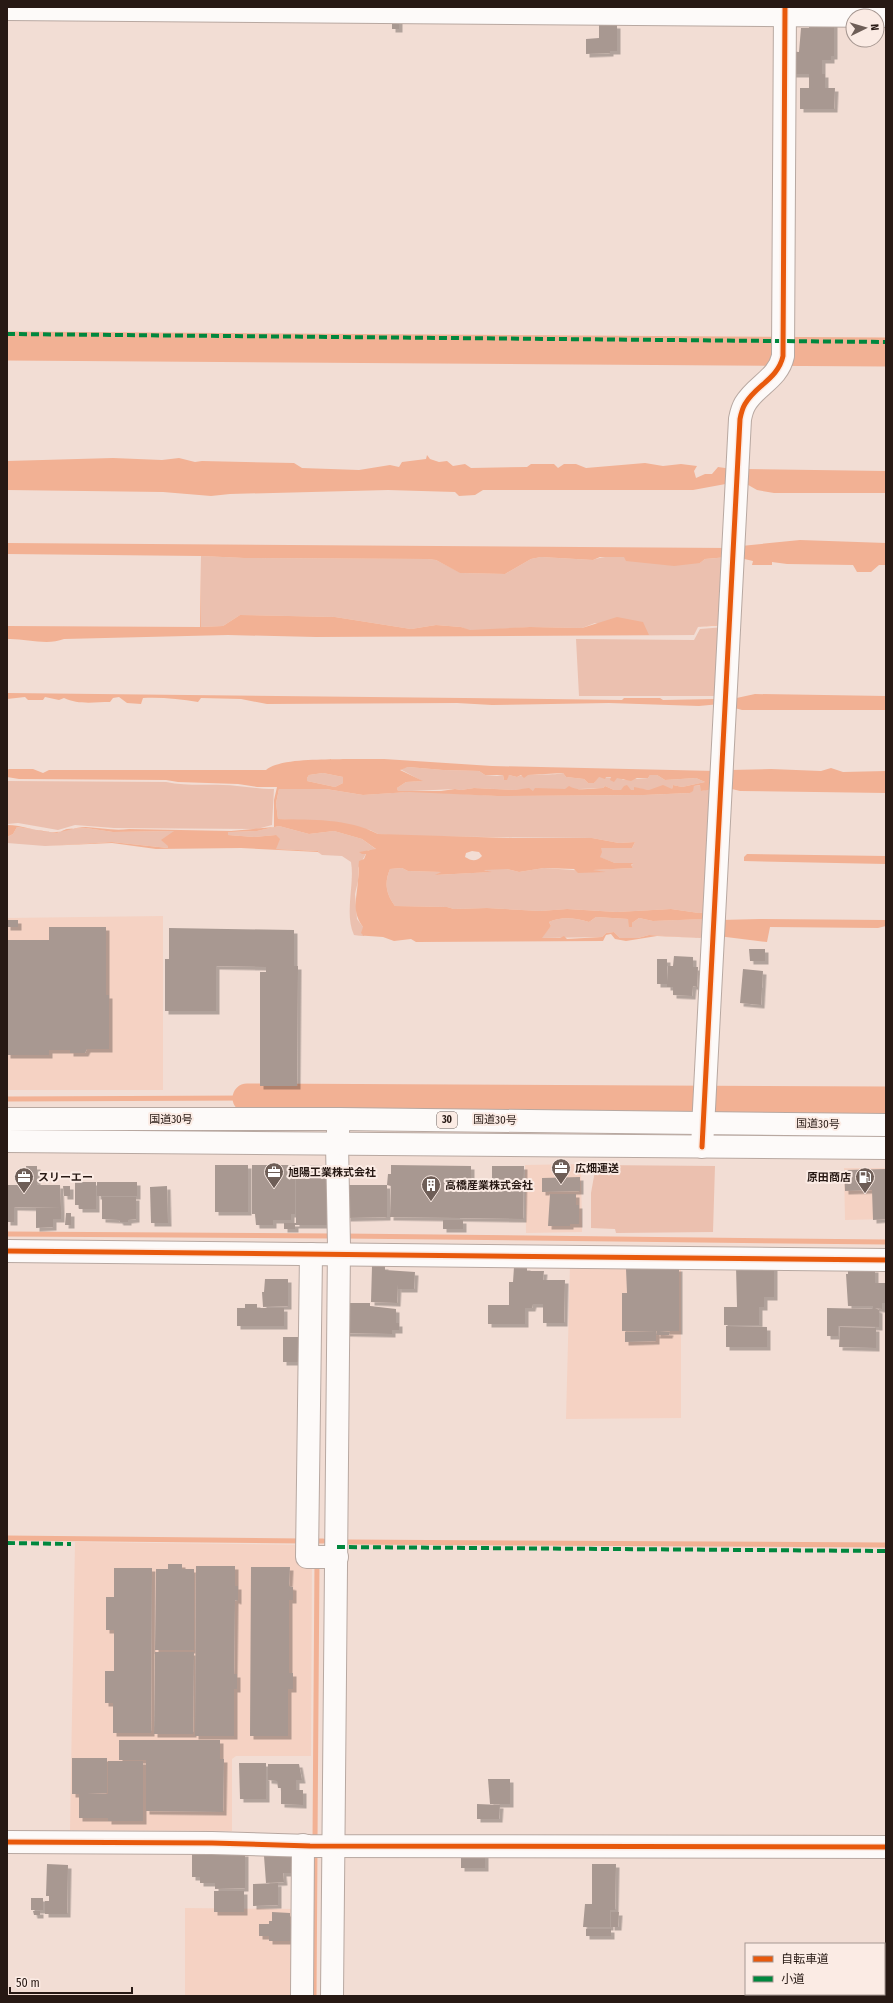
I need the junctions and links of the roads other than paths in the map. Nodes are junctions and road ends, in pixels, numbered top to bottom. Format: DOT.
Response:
graph roads {
  1 [pos="7,9"];
  2 [pos="784,11"];
  3 [pos="886,16"];
  4 [pos="704,1108"];
  5 [pos="7,1119"];
  6 [pos="339,1119"];
  7 [pos="886,1125"];
  8 [pos="7,1141"];
  9 [pos="337,1144"];
  10 [pos="702,1147"];
  11 [pos="886,1148"];
  12 [pos="329,1248"];
  13 [pos="7,1251"];
  14 [pos="886,1260"];
  15 [pos="319,1541"];
  16 [pos="7,1842"];
  17 [pos="317,1845"];
  18 [pos="886,1847"];
  19 [pos="302,1996"];
  20 [pos="332,1996"];
  1 -- 2 [label="main road"];
  2 -- 3 [label="main road"];
  2 -- 4 [label="main road"];
  4 -- 6 [label="main road, 国道30号 / 30"];
  4 -- 7 [label="main road, 国道30号 / 30"];
  4 -- 10 [label="main road"];
  5 -- 6 [label="main road, 国道30号 / 30"];
  6 -- 9 [label="main road"];
  8 -- 9 [label="main road, 国道30号"];
  9 -- 10 [label="main road, 国道30号"];
  9 -- 12 [label="main road"];
  10 -- 11 [label="main road, 国道30号"];
  12 -- 13 [label="main road"];
  12 -- 14 [label="main road"];
  12 -- 15 [label="main road"];
  12 -- 15 [label="main road"];
  15 -- 17 [label="main road"];
  16 -- 17 [label="main road"];
  17 -- 18 [label="main road"];
  17 -- 19 [label="main road"];
  17 -- 20 [label="main road"];
}
